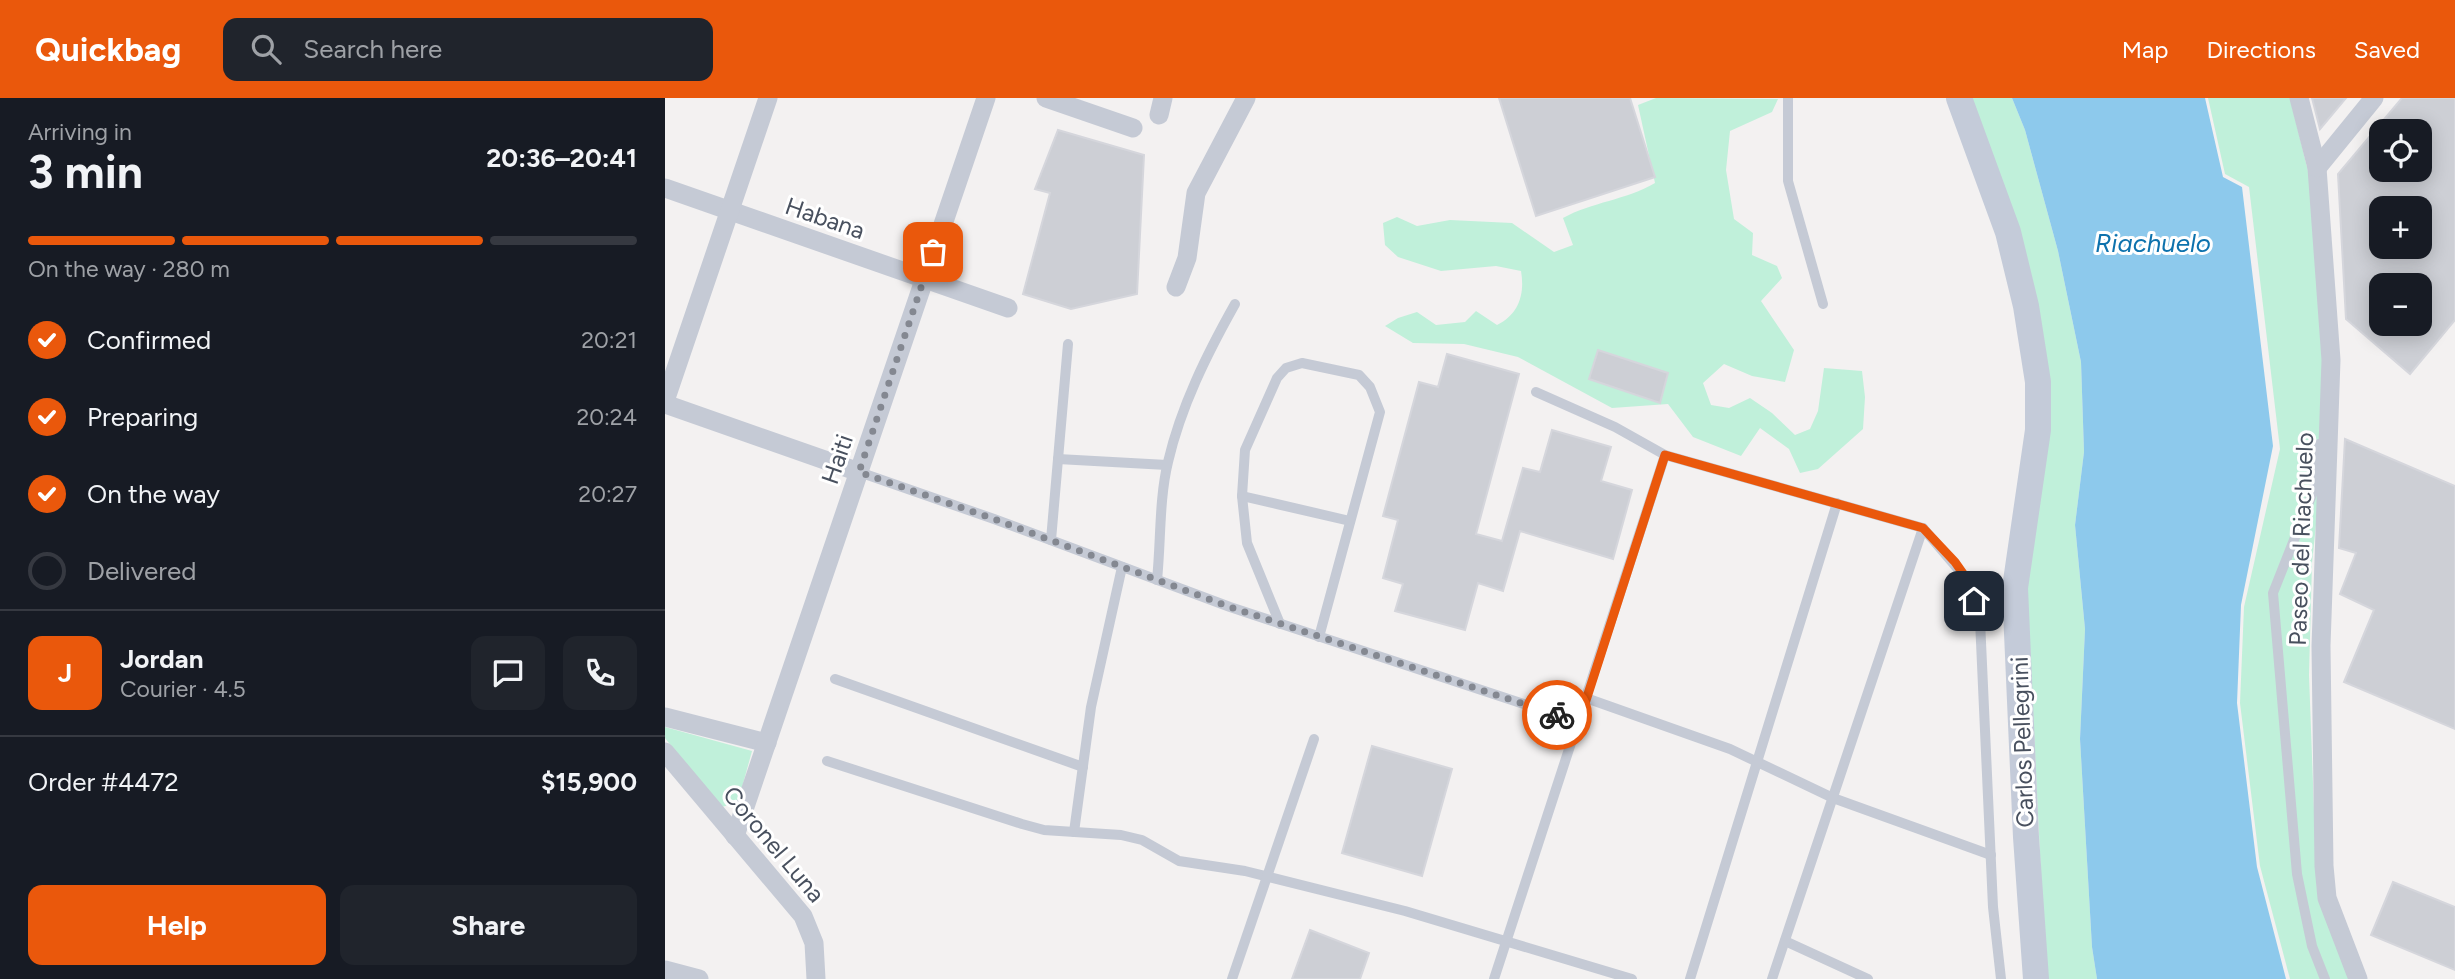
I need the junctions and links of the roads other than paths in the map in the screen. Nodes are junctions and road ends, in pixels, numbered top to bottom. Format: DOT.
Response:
graph roads {
  1 [pos="768,98"];
  2 [pos="986,98"];
  3 [pos="1046,98"];
  4 [pos="1246,98"];
  5 [pos="1788,98"];
  6 [pos="1959,98"];
  7 [pos="2299,98"];
  8 [pos="2374,98"];
  9 [pos="1133,128"];
  10 [pos="2317,168"];
  11 [pos="665,188"];
  12 [pos="732,211"];
  13 [pos="925,278"];
  14 [pos="1176,287"];
  15 [pos="1235,304"];
  16 [pos="1823,304"];
  17 [pos="1009,308"];
  18 [pos="1068,344"];
  19 [pos="1536,392"];
  20 [pos="665,402"];
  21 [pos="2330,445"];
  22 [pos="1665,455"];
  23 [pos="1058,459"];
  24 [pos="1167,465"];
  25 [pos="859,472"];
  26 [pos="1242,496"];
  27 [pos="1837,503"];
  28 [pos="1350,521"];
  29 [pos="1923,528"];
  30 [pos="1051,540"];
  31 [pos="1122,567"];
  32 [pos="1157,580"];
  33 [pos="1280,624"];
  34 [pos="1319,637"];
  35 [pos="835,680"];
  36 [pos="1586,698"];
  37 [pos="665,717"];
  38 [pos="1579,722"];
  39 [pos="1314,739"];
  40 [pos="767,743"];
  41 [pos="665,752"];
  42 [pos="827,761"];
  43 [pos="1756,763"];
  44 [pos="1083,767"];
  45 [pos="1833,798"];
  46 [pos="1074,832"];
  47 [pos="736,835"];
  48 [pos="1991,855"];
  49 [pos="1266,876"];
  50 [pos="1507,941"];
  51 [pos="1785,941"];
  52 [pos="665,970"];
  53 [pos="699,979"];
  54 [pos="816,979"];
  55 [pos="1232,979"];
  56 [pos="1494,979"];
  57 [pos="1632,979"];
  58 [pos="1690,979"];
  59 [pos="1772,979"];
  60 [pos="1868,979"];
  61 [pos="2001,979"];
  62 [pos="2036,979"];
  63 [pos="2325,979"];
  64 [pos="2358,979"];
  1 -- 12 [label="street"];
  2 -- 13 [label="street, Haiti"];
  3 -- 9 [label="street"];
  4 -- 14 [label="street"];
  5 -- 16 [label="lane"];
  6 -- 62 [label="street, Carlos Pellegrini"];
  7 -- 10 [label="street, Paseo del Riachuelo"];
  8 -- 10 [label="street"];
  10 -- 21 [label="street, Paseo del Riachuelo"];
  11 -- 12 [label="street, Habana"];
  12 -- 13 [label="street, Habana"];
  12 -- 20 [label="street"];
  13 -- 17 [label="street, Habana"];
  13 -- 25 [label="street, Haiti"];
  15 -- 24 [label="lane"];
  18 -- 23 [label="lane"];
  19 -- 22 [label="lane"];
  20 -- 25 [label="street"];
  21 -- 63 [label="lane"];
  21 -- 64 [label="street, Paseo del Riachuelo"];
  22 -- 27 [label="lane"];
  22 -- 36 [label="lane"];
  23 -- 24 [label="lane"];
  23 -- 30 [label="lane"];
  24 -- 32 [label="lane"];
  25 -- 30 [label="lane"];
  25 -- 40 [label="street, Haiti"];
  26 -- 28 [label="lane"];
  26 -- 28 [label="lane"];
  26 -- 33 [label="lane"];
  27 -- 29 [label="lane"];
  27 -- 43 [label="lane"];
  28 -- 34 [label="lane"];
  29 -- 45 [label="lane"];
  29 -- 48 [label="lane"];
  30 -- 31 [label="lane"];
  31 -- 32 [label="lane"];
  31 -- 44 [label="lane"];
  32 -- 33 [label="lane"];
  33 -- 34 [label="lane"];
  34 -- 38 [label="lane"];
  35 -- 44 [label="lane"];
  36 -- 38 [label="lane"];
  36 -- 43 [label="lane"];
  37 -- 40 [label="street"];
  38 -- 50 [label="lane"];
  39 -- 49 [label="lane"];
  40 -- 47 [label="street, Haiti"];
  41 -- 47 [label="street, Coronel Luna"];
  42 -- 46 [label="lane"];
  43 -- 45 [label="lane"];
  43 -- 58 [label="lane"];
  44 -- 46 [label="lane"];
  45 -- 48 [label="lane"];
  45 -- 51 [label="lane"];
  46 -- 49 [label="lane"];
  47 -- 54 [label="street, Coronel Luna"];
  48 -- 61 [label="lane"];
  49 -- 50 [label="lane"];
  49 -- 55 [label="lane"];
  50 -- 56 [label="lane"];
  50 -- 57 [label="lane"];
  51 -- 59 [label="lane"];
  51 -- 60 [label="lane"];
  52 -- 53 [label="street"];
}
